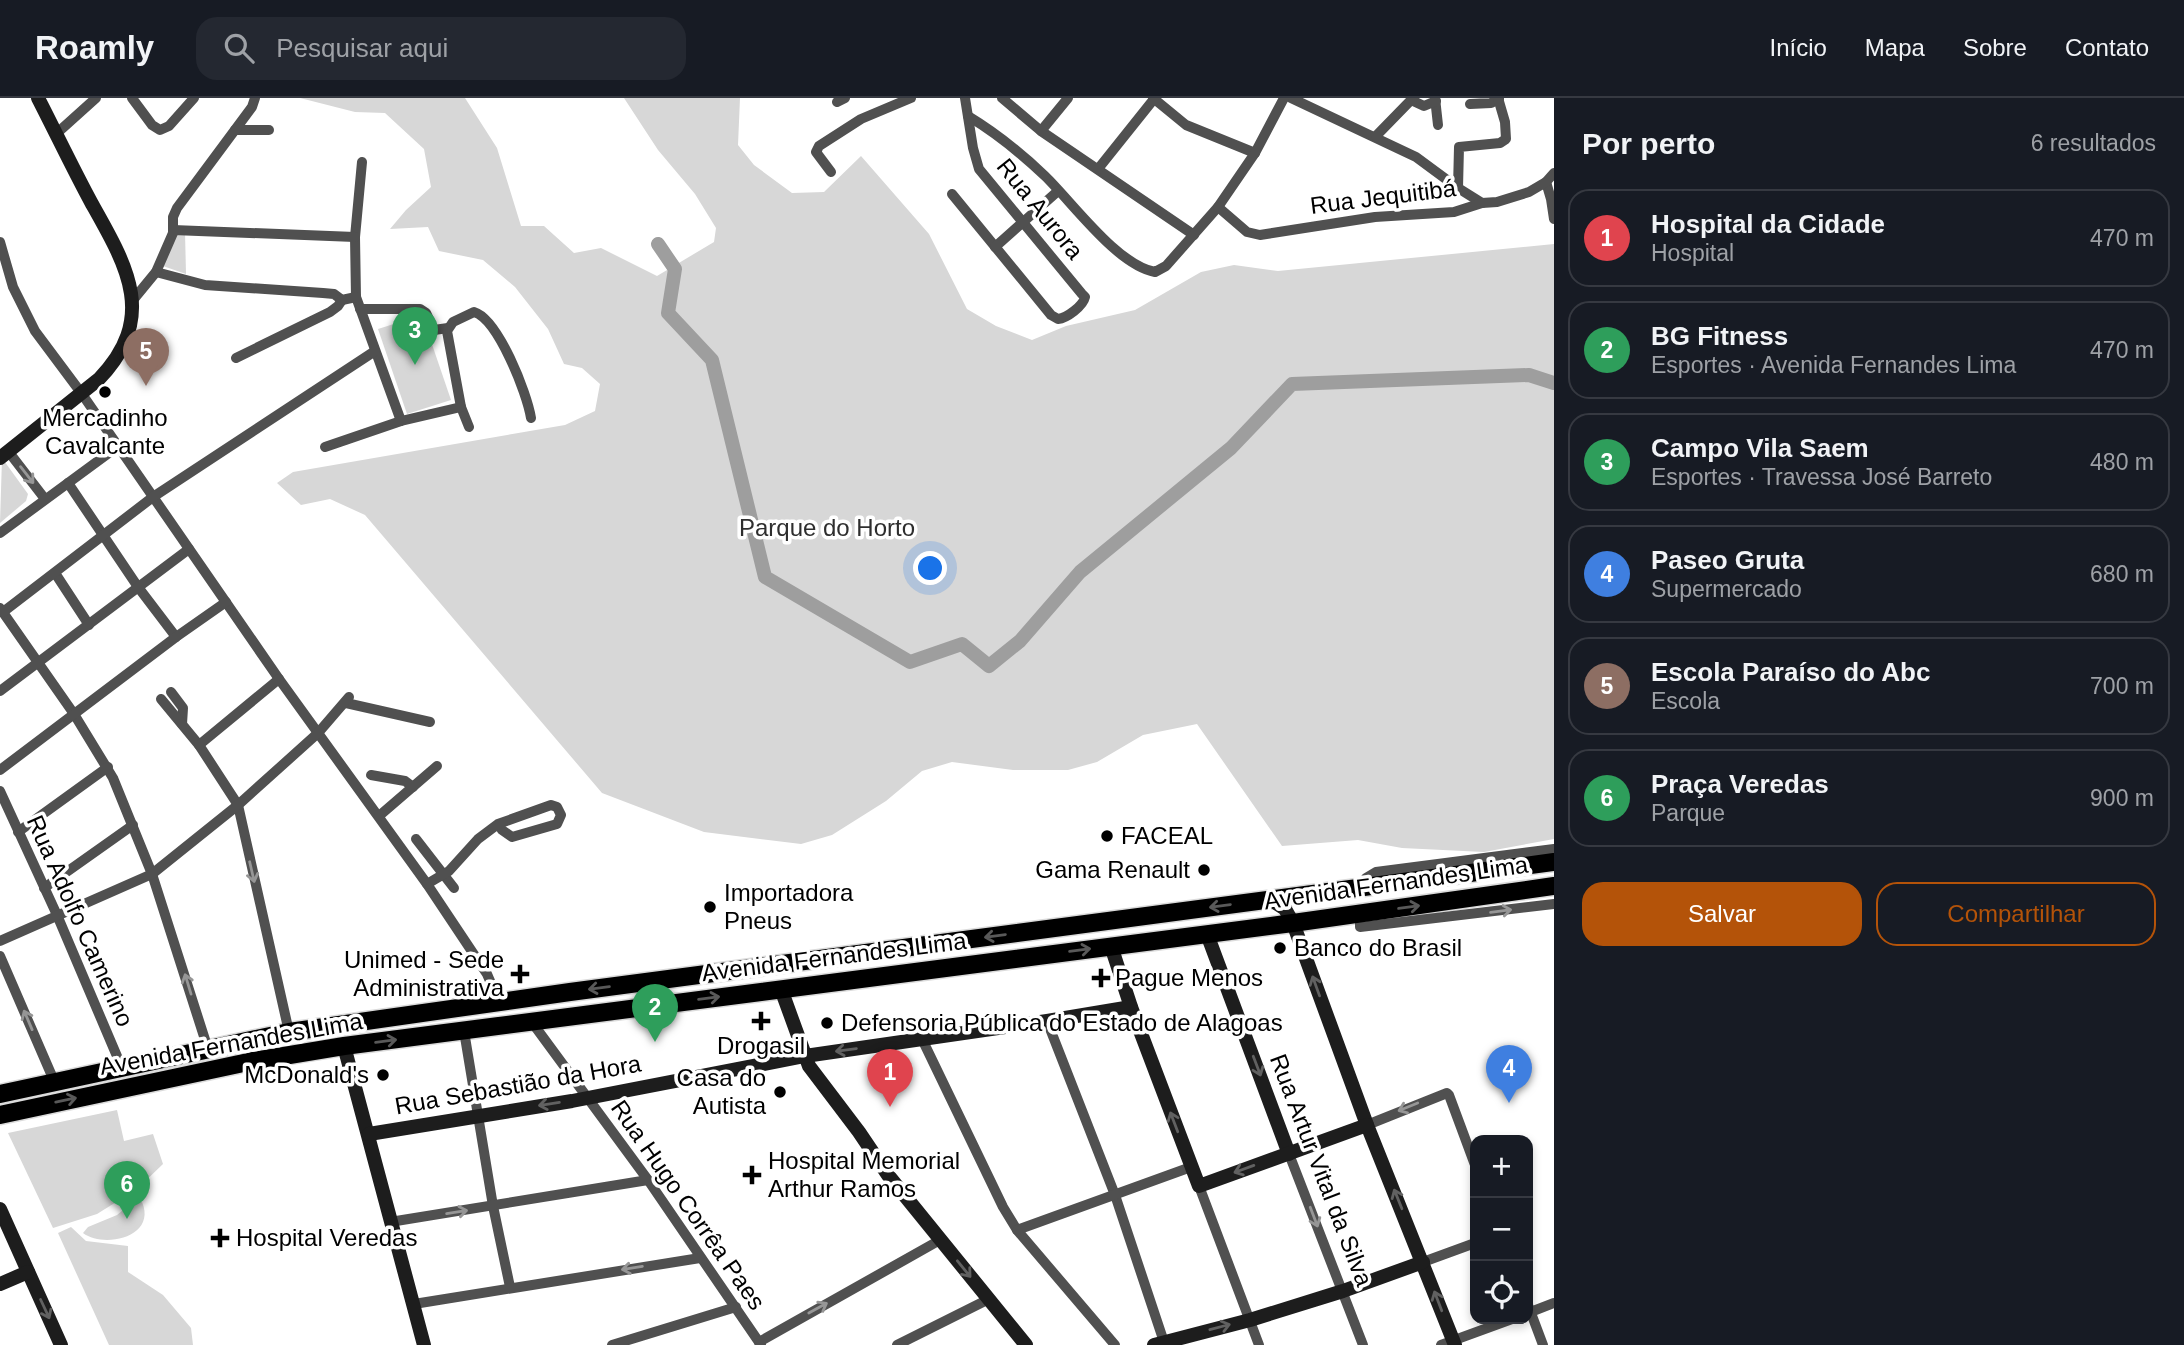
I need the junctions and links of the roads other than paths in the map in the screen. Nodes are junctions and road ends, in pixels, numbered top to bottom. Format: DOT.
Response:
graph roads {
  1 [pos="38,98"];
  2 [pos="96,98"];
  3 [pos="132,98"];
  4 [pos="194,98"];
  5 [pos="255,98"];
  6 [pos="911,98"];
  7 [pos="965,98"];
  8 [pos="1002,98"];
  9 [pos="1068,98"];
  10 [pos="1153,98"];
  11 [pos="1284,98"];
  12 [pos="1292,98"];
  13 [pos="1412,99"];
  14 [pos="1498,99"];
  15 [pos="1435,100"];
  16 [pos="1470,104"];
  17 [pos="968,116"];
  18 [pos="1438,125"];
  19 [pos="235,130"];
  20 [pos="269,130"];
  21 [pos="1041,131"];
  22 [pos="57,134"];
  23 [pos="1376,136"];
  24 [pos="1255,153"];
  25 [pos="362,162"];
  26 [pos="1098,169"];
  27 [pos="831,173"];
  28 [pos="1554,173"];
  29 [pos="1546,183"];
  30 [pos="1458,188"];
  31 [pos="1058,191"];
  32 [pos="952,194"];
  33 [pos="1482,202"];
  34 [pos="1218,206"];
  35 [pos="1554,219"];
  36 [pos="1023,222"];
  37 [pos="173,230"];
  38 [pos="1194,235"];
  39 [pos="355,237"];
  40 [pos="0,242"];
  41 [pos="995,247"];
  42 [pos="156,272"];
  43 [pos="356,297"];
  44 [pos="342,299"];
  45 [pos="133,300"];
  46 [pos="360,309"];
  47 [pos="448,328"];
  48 [pos="374,351"];
  49 [pos="236,358"];
  50 [pos="82,394"];
  51 [pos="461,407"];
  52 [pos="531,418"];
  53 [pos="401,421"];
  54 [pos="469,427"];
  55 [pos="117,447"];
  56 [pos="326,447"];
  57 [pos="4,455"];
  58 [pos="68,483"];
  59 [pos="153,497"];
  60 [pos="45,499"];
  61 [pos="0,533"];
  62 [pos="103,534"];
  63 [pos="189,549"];
  64 [pos="55,572"];
  65 [pos="138,587"];
  66 [pos="226,602"];
  67 [pos="1,610"];
  68 [pos="89,625"];
  69 [pos="176,637"];
  70 [pos="39,662"];
  71 [pos="279,680"];
  72 [pos="0,691"];
  73 [pos="171,692"];
  74 [pos="161,699"];
  75 [pos="74,714"];
  76 [pos="430,722"];
  77 [pos="182,724"];
  78 [pos="318,733"];
  79 [pos="199,746"];
  80 [pos="437,766"];
  81 [pos="108,768"];
  82 [pos="0,770"];
  83 [pos="371,775"];
  84 [pos="413,787"];
  85 [pos="0,791"];
  86 [pos="238,805"];
  87 [pos="379,817"];
  88 [pos="498,824"];
  89 [pos="133,825"];
  90 [pos="19,832"];
  91 [pos="416,838"];
  92 [pos="1554,849"];
  93 [pos="1554,862"];
  94 [pos="152,874"];
  95 [pos="443,874"];
  96 [pos="428,884"];
  97 [pos="1554,886"];
  98 [pos="454,887"];
  99 [pos="44,888"];
  100 [pos="1361,888"];
  101 [pos="1270,899"];
  102 [pos="1462,899"];
  103 [pos="1554,904"];
  104 [pos="57,915"];
  105 [pos="1444,918"];
  106 [pos="1360,920"];
  107 [pos="1293,923"];
  108 [pos="1207,933"];
  109 [pos="0,941"];
  110 [pos="1111,946"];
  111 [pos="0,956"];
  112 [pos="781,989"];
  113 [pos="499,1002"];
  114 [pos="1131,1007"];
  115 [pos="531,1021"];
  116 [pos="1047,1021"];
  117 [pos="464,1031"];
  118 [pos="289,1032"];
  119 [pos="922,1039"];
  120 [pos="344,1046"];
  121 [pos="208,1049"];
  122 [pos="805,1056"];
  123 [pos="122,1068"];
  124 [pos="55,1083"];
  125 [pos="0,1094"];
  126 [pos="588,1098"];
  127 [pos="0,1115"];
  128 [pos="479,1116"];
  129 [pos="1367,1125"];
  130 [pos="369,1133"];
  131 [pos="1470,1152"];
  132 [pos="1289,1154"];
  133 [pos="1191,1167"];
  134 [pos="648,1180"];
  135 [pos="1199,1186"];
  136 [pos="1115,1195"];
  137 [pos="493,1206"];
  138 [pos="0,1209"];
  139 [pos="390,1222"];
  140 [pos="1017,1230"];
  141 [pos="940,1240"];
  142 [pos="1470,1246"];
  143 [pos="700,1258"];
  144 [pos="1423,1262"];
  145 [pos="28,1272"];
  146 [pos="0,1283"];
  147 [pos="510,1287"];
  148 [pos="1343,1291"];
  149 [pos="989,1300"];
  150 [pos="1554,1303"];
  151 [pos="414,1304"];
  152 [pos="736,1307"];
  153 [pos="1533,1309"];
  154 [pos="1250,1320"];
  155 [pos="1533,1320"];
  156 [pos="1499,1324"];
  157 [pos="760,1343"];
  158 [pos="1450,1343"];
  159 [pos="1159,1344"];
  160 [pos="61,1345"];
  161 [pos="424,1345"];
  162 [pos="612,1345"];
  163 [pos="897,1345"];
  164 [pos="1026,1345"];
  165 [pos="1115,1345"];
  166 [pos="1259,1345"];
  167 [pos="1363,1345"];
  168 [pos="1543,1345"];
  1 -- 22 [label="street"];
  2 -- 22 [label="street"];
  3 -- 4 [label="street"];
  5 -- 19 [label="street"];
  6 -- 27 [label="street"];
  7 -- 17 [label="street, Rua Aurora"];
  8 -- 21 [label="street"];
  9 -- 21 [label="street"];
  10 -- 24 [label="street"];
  10 -- 26 [label="street"];
  11 -- 24 [label="street"];
  12 -- 23 [label="street"];
  13 -- 15 [label="street"];
  13 -- 23 [label="street"];
  14 -- 16 [label="street"];
  14 -- 30 [label="street"];
  15 -- 18 [label="street"];
  17 -- 31 [label="street"];
  17 -- 36 [label="street, Rua Aurora"];
  19 -- 20 [label="street"];
  19 -- 37 [label="street"];
  21 -- 26 [label="street"];
  22 -- 45 [label="street"];
  23 -- 30 [label="street"];
  24 -- 34 [label="street"];
  25 -- 39 [label="street"];
  26 -- 38 [label="street"];
  28 -- 29 [label="street, Rua Jequitibá"];
  29 -- 33 [label="street, Rua Jequitibá"];
  29 -- 35 [label="street"];
  30 -- 33 [label="street"];
  31 -- 36 [label="street"];
  31 -- 38 [label="street"];
  32 -- 41 [label="street"];
  33 -- 34 [label="street, Rua Jequitibá"];
  34 -- 38 [label="street"];
  36 -- 41 [label="street"];
  36 -- 41 [label="street, Rua Aurora"];
  37 -- 39 [label="street"];
  37 -- 42 [label="street"];
  39 -- 43 [label="street"];
  40 -- 50 [label="street"];
  42 -- 44 [label="street"];
  42 -- 45 [label="street"];
  43 -- 44 [label="street"];
  43 -- 46 [label="street"];
  44 -- 49 [label="street"];
  45 -- 50 [label="street"];
  46 -- 47 [label="street"];
  46 -- 48 [label="street"];
  47 -- 51 [label="street"];
  47 -- 52 [label="street"];
  48 -- 53 [label="street"];
  48 -- 59 [label="street"];
  50 -- 55 [label="street"];
  50 -- 57 [label="street"];
  51 -- 53 [label="street"];
  51 -- 54 [label="street"];
  53 -- 56 [label="street"];
  55 -- 58 [label="street"];
  55 -- 59 [label="street"];
  57 -- 60 [label="street, one-way"];
  58 -- 60 [label="street"];
  58 -- 62 [label="street"];
  59 -- 62 [label="street"];
  59 -- 63 [label="street"];
  60 -- 61 [label="street"];
  62 -- 64 [label="street"];
  62 -- 65 [label="street"];
  63 -- 65 [label="street"];
  63 -- 66 [label="street"];
  64 -- 67 [label="street"];
  64 -- 68 [label="street"];
  65 -- 68 [label="street"];
  65 -- 69 [label="street"];
  66 -- 69 [label="street"];
  66 -- 71 [label="street"];
  67 -- 70 [label="street"];
  68 -- 70 [label="street"];
  69 -- 75 [label="street"];
  70 -- 72 [label="street"];
  70 -- 75 [label="street"];
  71 -- 78 [label="street"];
  71 -- 79 [label="street"];
  73 -- 77 [label="street"];
  74 -- 77 [label="street"];
  75 -- 81 [label="street"];
  75 -- 82 [label="street"];
  76 -- 78 [label="street"];
  77 -- 79 [label="street"];
  78 -- 86 [label="street"];
  78 -- 87 [label="street"];
  79 -- 86 [label="street"];
  80 -- 84 [label="street"];
  81 -- 89 [label="street"];
  81 -- 90 [label="street"];
  83 -- 84 [label="street"];
  84 -- 87 [label="street"];
  85 -- 90 [label="street, Rua Adolfo Camerino"];
  86 -- 94 [label="street"];
  86 -- 118 [label="street, one-way"];
  87 -- 96 [label="street"];
  88 -- 88 [label="street"];
  88 -- 95 [label="street"];
  89 -- 94 [label="street"];
  89 -- 99 [label="street"];
  90 -- 99 [label="street, Rua Adolfo Camerino"];
  91 -- 95 [label="street"];
  92 -- 100 [label="street, Avenida Fernandes Lima"];
  93 -- 100 [label="highway, Avenida Fernandes Lima"];
  94 -- 104 [label="street"];
  121 -- 94 [label="street, one-way"];
  95 -- 96 [label="street"];
  95 -- 98 [label="street"];
  96 -- 113 [label="street"];
  97 -- 102 [label="highway, Avenida Fernandes Lima"];
  99 -- 104 [label="street, Rua Adolfo Camerino"];
  100 -- 101 [label="highway, Avenida Fernandes Lima"];
  100 -- 106 [label="highway"];
  101 -- 107 [label="street"];
  101 -- 113 [label="highway, Avenida Fernandes Lima, one-way"];
  102 -- 105 [label="highway"];
  106 -- 102 [label="highway, Avenida Fernandes Lima, one-way"];
  105 -- 103 [label="street, Avenida Fernandes Lima, one-way"];
  104 -- 109 [label="street"];
  104 -- 123 [label="street, Rua Adolfo Camerino"];
  105 -- 106 [label="street, Avenida Fernandes Lima"];
  106 -- 107 [label="highway, Avenida Fernandes Lima"];
  107 -- 108 [label="highway, Avenida Fernandes Lima"];
  129 -- 107 [label="street, one-way"];
  108 -- 110 [label="highway, Avenida Fernandes Lima"];
  108 -- 132 [label="street, Rua Artur Vital da Silva, one-way"];
  112 -- 110 [label="highway, Avenida Fernandes Lima, one-way"];
  110 -- 114 [label="street"];
  124 -- 111 [label="street, one-way"];
  115 -- 112 [label="highway, Avenida Fernandes Lima, one-way"];
  112 -- 122 [label="street"];
  113 -- 118 [label="highway, Avenida Fernandes Lima"];
  114 -- 116 [label="street, Rua Sebastião da Hora"];
  133 -- 114 [label="street, one-way"];
  115 -- 117 [label="highway, Avenida Fernandes Lima"];
  115 -- 126 [label="street, Rua Hugo Corrêa Paes"];
  116 -- 119 [label="street, Rua Sebastião da Hora"];
  116 -- 136 [label="street"];
  120 -- 117 [label="highway, Avenida Fernandes Lima, one-way"];
  117 -- 128 [label="street"];
  118 -- 121 [label="highway, Avenida Fernandes Lima"];
  119 -- 122 [label="street, Rua Sebastião da Hora, one-way"];
  119 -- 140 [label="street"];
  127 -- 120 [label="highway, Avenida Fernandes Lima, one-way"];
  120 -- 130 [label="street"];
  121 -- 123 [label="highway, Avenida Fernandes Lima"];
  122 -- 126 [label="street, Rua Sebastião da Hora"];
  122 -- 141 [label="street"];
  123 -- 124 [label="highway, Avenida Fernandes Lima"];
  124 -- 125 [label="highway, Avenida Fernandes Lima"];
  126 -- 128 [label="street, Rua Sebastião da Hora, one-way"];
  126 -- 134 [label="street, Rua Hugo Corrêa Paes"];
  128 -- 130 [label="street, Rua Sebastião da Hora"];
  128 -- 137 [label="street"];
  131 -- 129 [label="street, one-way"];
  129 -- 132 [label="street"];
  144 -- 129 [label="street, one-way"];
  130 -- 139 [label="street"];
  132 -- 135 [label="street, one-way"];
  132 -- 148 [label="street, Rua Artur Vital da Silva, one-way"];
  133 -- 135 [label="street"];
  133 -- 136 [label="street"];
  134 -- 137 [label="street"];
  134 -- 143 [label="street, Rua Hugo Corrêa Paes"];
  135 -- 154 [label="street"];
  136 -- 140 [label="street"];
  136 -- 159 [label="street"];
  139 -- 137 [label="street, one-way"];
  137 -- 147 [label="street"];
  138 -- 145 [label="street"];
  139 -- 151 [label="street"];
  140 -- 165 [label="street"];
  141 -- 149 [label="street, one-way"];
  157 -- 141 [label="street, one-way"];
  142 -- 144 [label="street"];
  143 -- 147 [label="street, one-way"];
  143 -- 152 [label="street, Rua Hugo Corrêa Paes"];
  144 -- 148 [label="street"];
  158 -- 144 [label="street, one-way"];
  145 -- 146 [label="street"];
  145 -- 160 [label="street, one-way"];
  147 -- 151 [label="street"];
  148 -- 154 [label="street"];
  148 -- 167 [label="street, Rua Artur Vital da Silva"];
  149 -- 163 [label="street"];
  149 -- 164 [label="street"];
  150 -- 153 [label="street"];
  151 -- 161 [label="street"];
  152 -- 157 [label="street, Rua Hugo Corrêa Paes"];
  152 -- 162 [label="street"];
  159 -- 154 [label="street, one-way"];
  154 -- 166 [label="street"];
  155 -- 168 [label="street"];
  156 -- 158 [label="street"];
}
